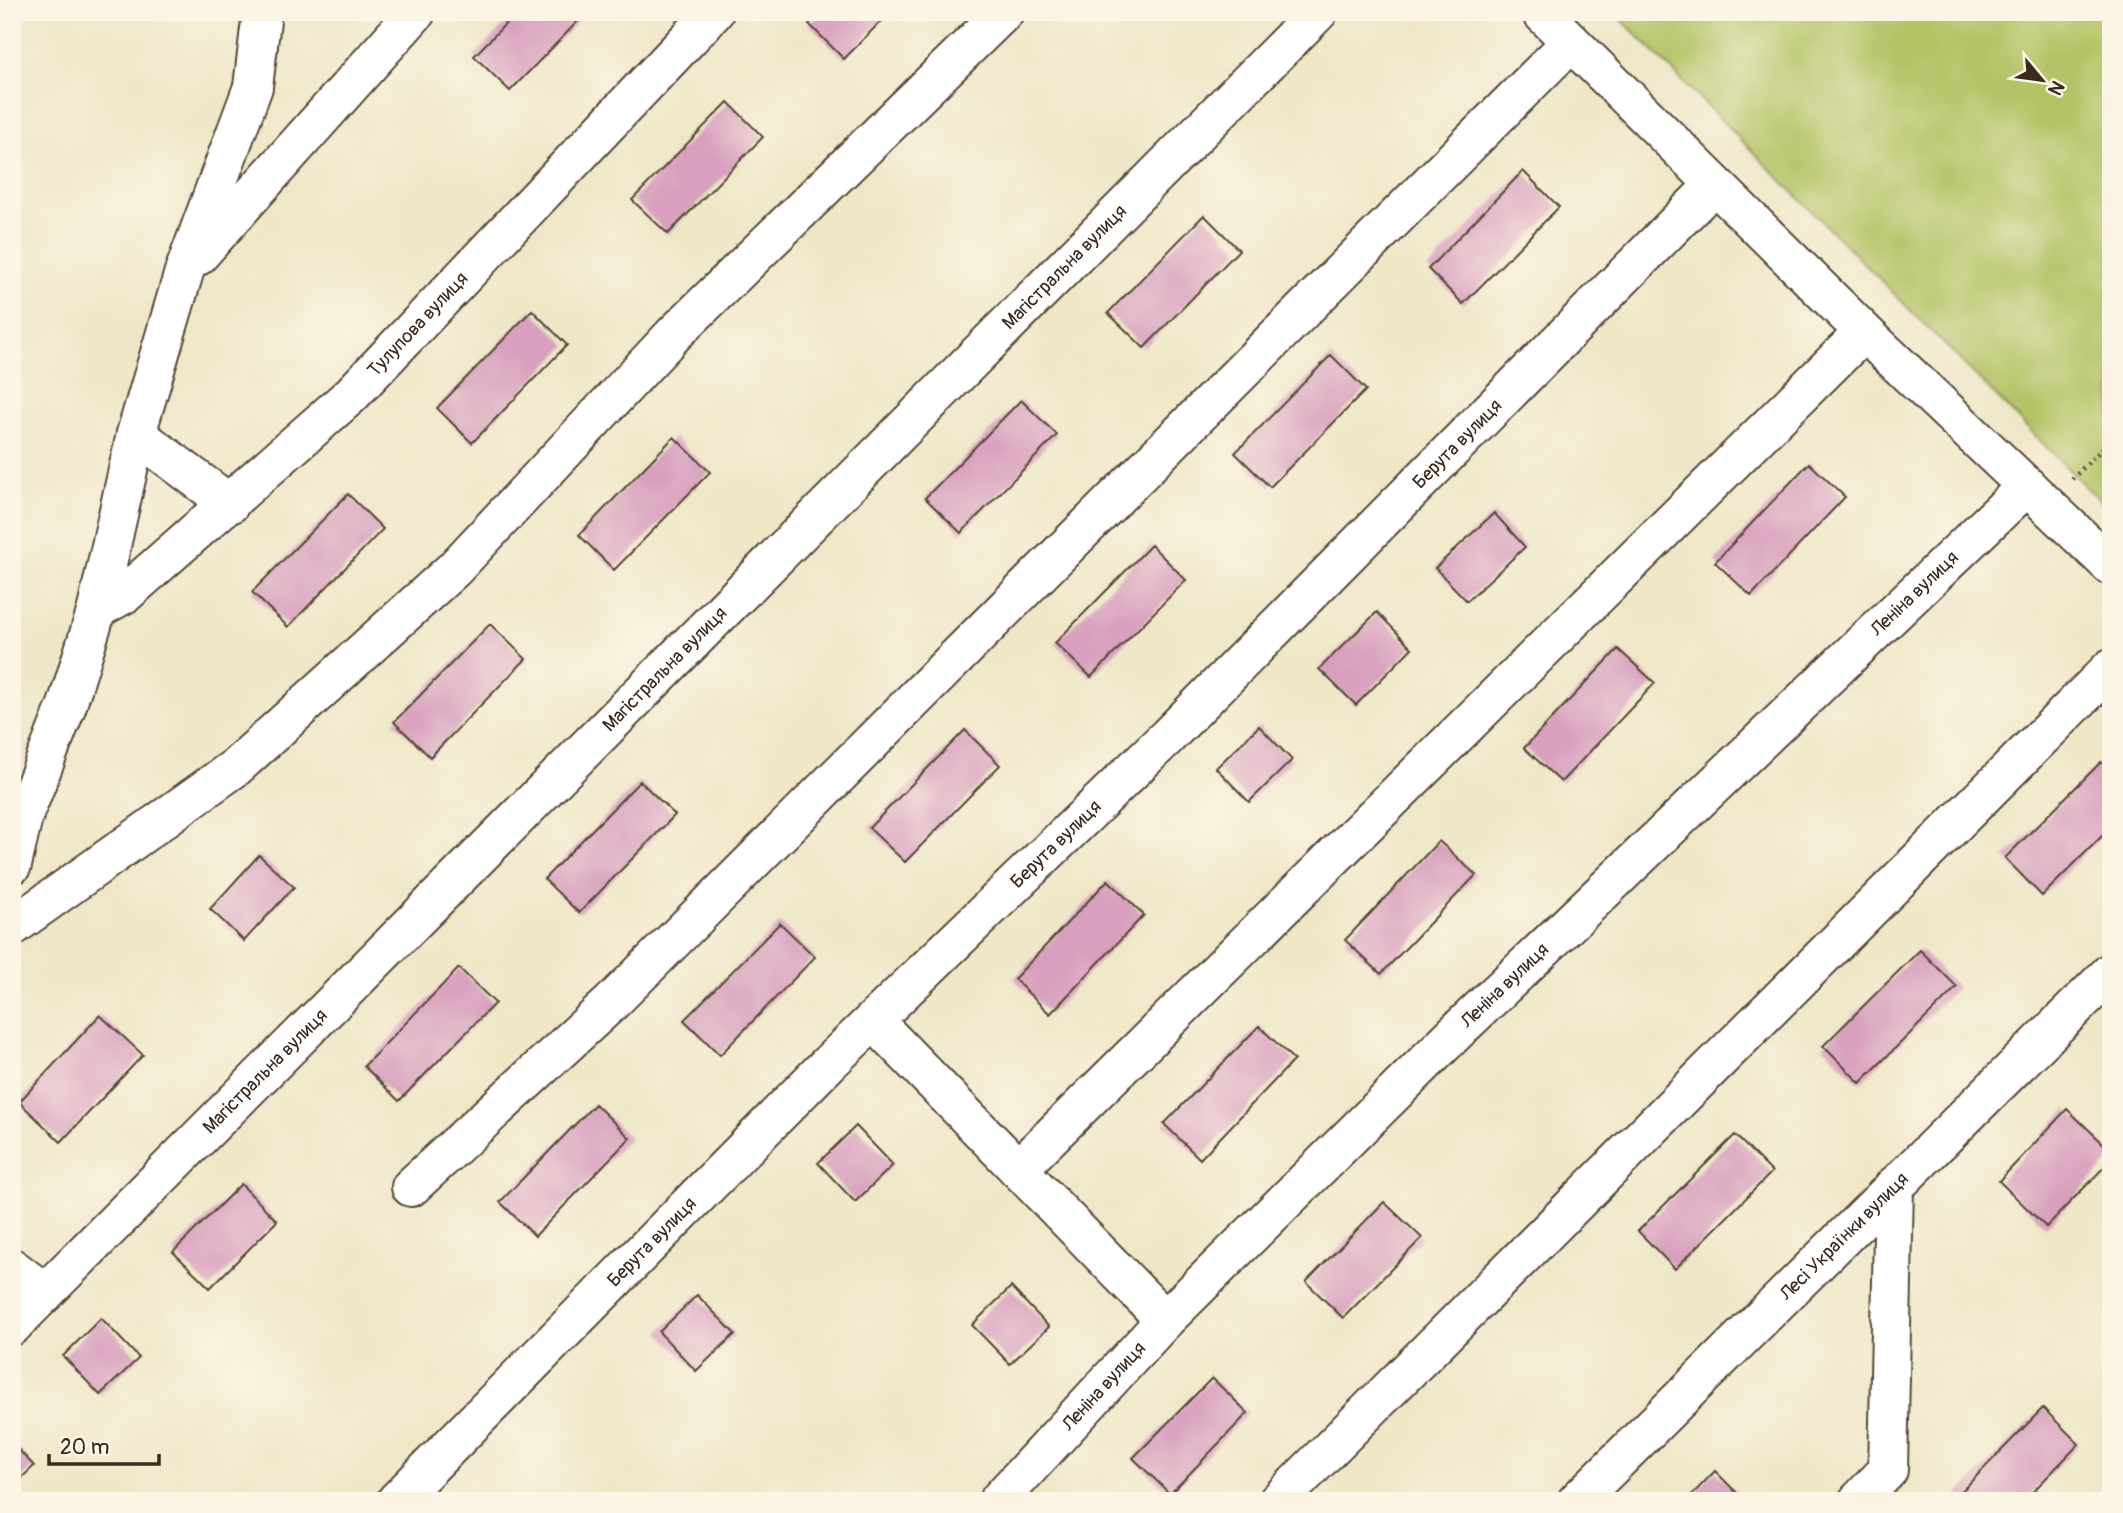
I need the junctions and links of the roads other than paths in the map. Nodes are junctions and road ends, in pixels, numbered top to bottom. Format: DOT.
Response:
graph roads {
  1 [pos="262,12"];
  2 [pos="416,12"];
  3 [pos="714,12"];
  4 [pos="1004,12"];
  5 [pos="1318,12"];
  6 [pos="1541,12"];
  7 [pos="1571,42"];
  8 [pos="1714,185"];
  9 [pos="184,272"];
  10 [pos="1864,332"];
  11 [pos="136,434"];
  12 [pos="2038,496"];
  13 [pos="230,504"];
  14 [pos="2111,566"];
  15 [pos="97,609"];
  16 [pos="2111,668"];
  17 [pos="18,821"];
  18 [pos="12,865"];
  19 [pos="12,927"];
  20 [pos="2111,972"];
  21 [pos="874,1021"];
  22 [pos="1018,1169"];
  23 [pos="1894,1186"];
  24 [pos="411,1188"];
  25 [pos="12,1268"];
  26 [pos="45,1293"];
  27 [pos="1164,1320"];
  28 [pos="12,1326"];
  29 [pos="396,1501"];
  30 [pos="998,1501"];
  31 [pos="1278,1501"];
  32 [pos="1577,1501"];
  33 [pos="1858,1501"];
  1 -- 9 [label="street"];
  2 -- 9 [label="street"];
  3 -- 13 [label="street, Тулупова вулиця"];
  4 -- 19 [label="street"];
  5 -- 26 [label="street, Магістральна вулиця"];
  6 -- 7 [label="street"];
  7 -- 8 [label="street"];
  7 -- 24 [label="street"];
  8 -- 10 [label="street"];
  8 -- 21 [label="street, Берута вулиця"];
  9 -- 11 [label="street"];
  10 -- 12 [label="street"];
  10 -- 22 [label="street"];
  11 -- 13 [label="street"];
  11 -- 15 [label="street"];
  12 -- 14 [label="street"];
  12 -- 27 [label="street, Леніна вулиця"];
  13 -- 15 [label="street, Тулупова вулиця"];
  15 -- 17 [label="street"];
  16 -- 31 [label="street"];
  17 -- 18 [label="street"];
  20 -- 23 [label="street, Лесі Українки вулиця"];
  21 -- 22 [label="street"];
  21 -- 29 [label="street, Берута вулиця"];
  22 -- 27 [label="street"];
  23 -- 32 [label="street, Лесі Українки вулиця"];
  23 -- 33 [label="street"];
  25 -- 26 [label="street"];
  26 -- 28 [label="street, Магістральна вулиця"];
  27 -- 30 [label="street, Леніна вулиця"];
}
